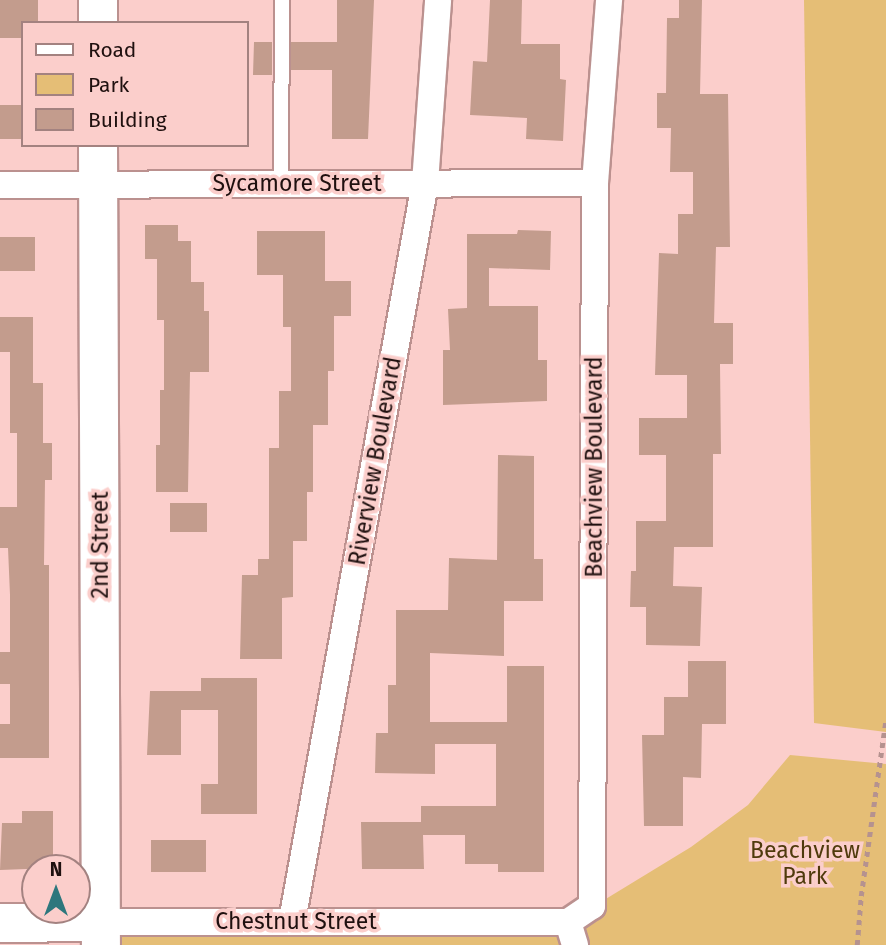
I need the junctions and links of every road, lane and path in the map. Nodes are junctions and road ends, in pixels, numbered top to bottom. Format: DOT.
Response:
graph roads {
  1 [pos="98,0"];
  2 [pos="282,0"];
  3 [pos="438,0"];
  4 [pos="609,0"];
  5 [pos="98,21"];
  6 [pos="98,147"];
  7 [pos="281,183"];
  8 [pos="425,183"];
  9 [pos="594,183"];
  10 [pos="0,185"];
  11 [pos="99,185"];
  12 [pos="886,719"];
  13 [pos="292,920"];
  14 [pos="0,923"];
  15 [pos="101,933"];
  16 [pos="572,933"];
  17 [pos="857,945"];
  1 -- 5 [label="street"];
  2 -- 7 [label="lane"];
  3 -- 8 [label="street, Riverview Boulevard"];
  4 -- 9 [label="street, Beachview Boulevard"];
  6 -- 11 [label="street, 2nd Street"];
  7 -- 8 [label="street, Sycamore Street"];
  7 -- 11 [label="street, Sycamore Street"];
  8 -- 9 [label="street, Sycamore Street"];
  8 -- 13 [label="street, Riverview Boulevard"];
  9 -- 16 [label="street, Beachview Boulevard"];
  10 -- 11 [label="street, Sycamore Street"];
  11 -- 15 [label="street, 2nd Street"];
  12 -- 17 [label="path"];
  13 -- 15 [label="street, Chestnut Street"];
  13 -- 16 [label="street, Chestnut Street"];
  14 -- 15 [label="street, Chestnut Street"];
}
